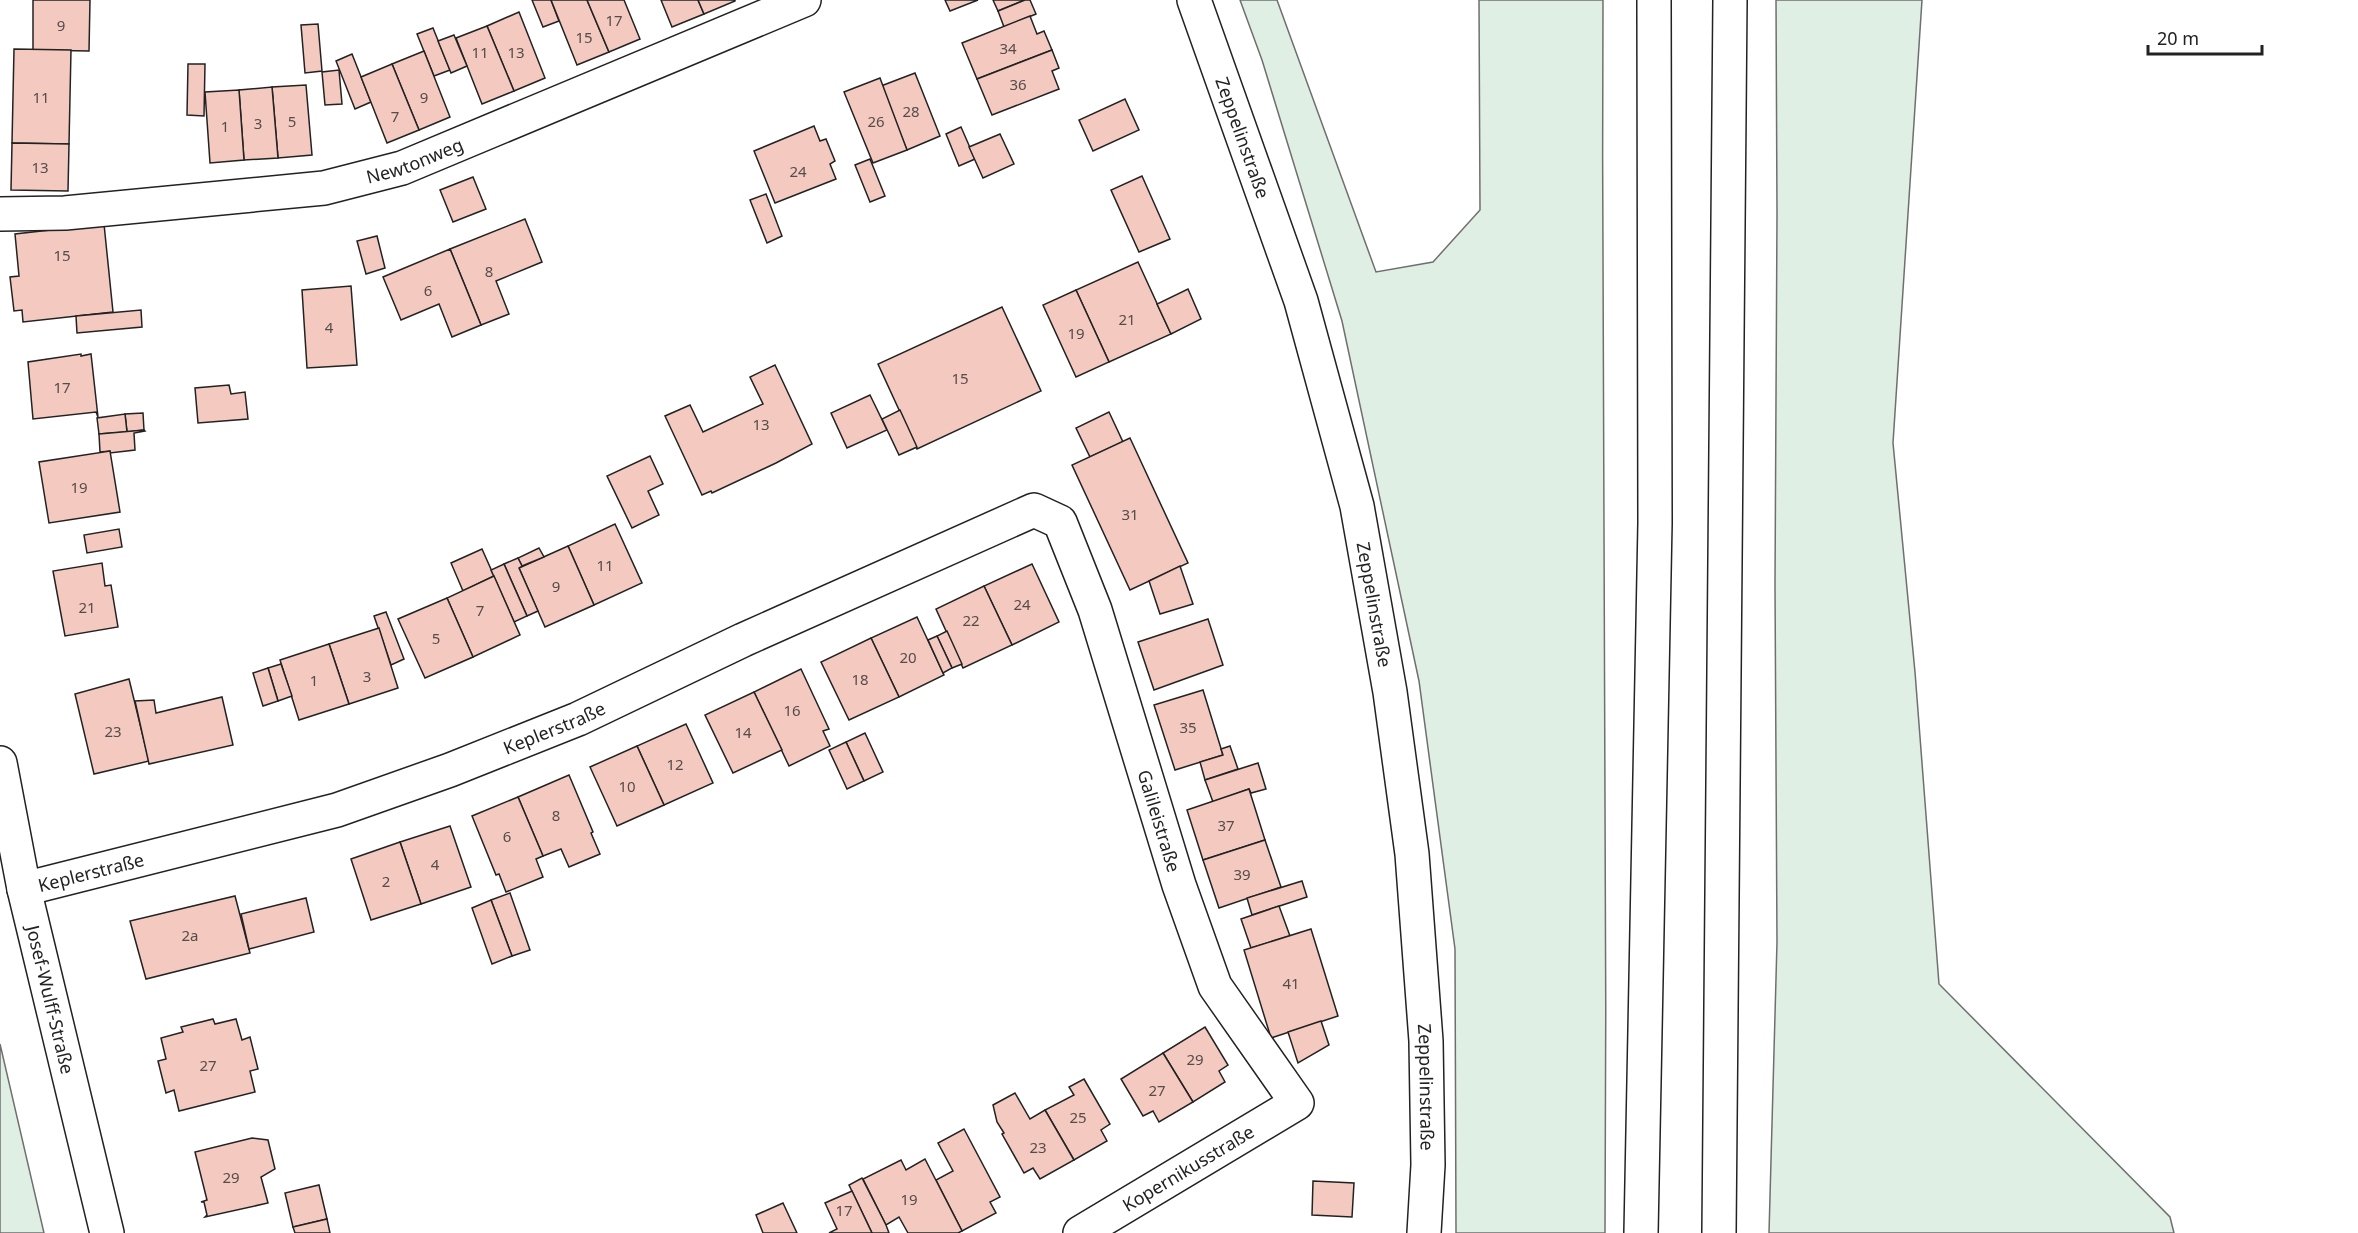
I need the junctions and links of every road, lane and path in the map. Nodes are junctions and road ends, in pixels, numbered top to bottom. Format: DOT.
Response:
graph roads {
  1 [pos="804,0"];
  2 [pos="1194,0"];
  3 [pos="1654,0"];
  4 [pos="1730,3"];
  5 [pos="0,214"];
  6 [pos="1060,522"];
  7 [pos="0,763"];
  8 [pos="24,889"];
  9 [pos="1297,1102"];
  10 [pos="107,1233"];
  11 [pos="1080,1233"];
  12 [pos="1424,1233"];
  13 [pos="1641,1233"];
  14 [pos="1719,1233"];
  1 -- 5 [label="main road, Newtonweg"];
  2 -- 12 [label="main road, Zeppelinstraße"];
  3 -- 13 [label="main road"];
  4 -- 14 [label="main road"];
  6 -- 8 [label="main road, Keplerstraße"];
  6 -- 9 [label="main road, Galileistraße"];
  7 -- 8 [label="main road, Josef-Wulff-Straße"];
  8 -- 10 [label="main road, Josef-Wulff-Straße"];
  9 -- 11 [label="main road, Kopernikusstraße"];
}
